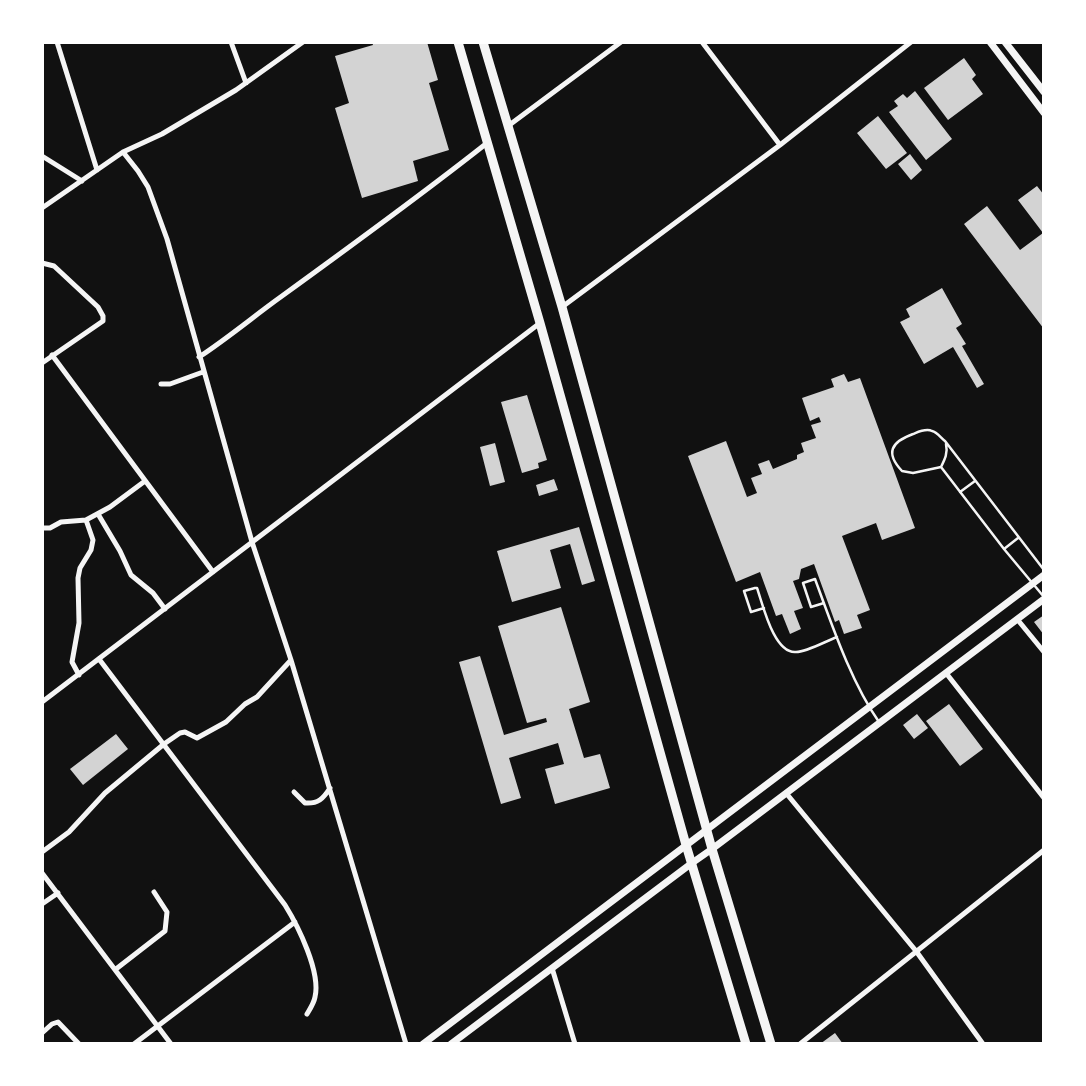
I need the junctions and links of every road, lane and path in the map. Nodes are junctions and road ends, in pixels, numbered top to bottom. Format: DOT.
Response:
graph roads {
  1 [pos="58,42"];
  2 [pos="231,42"];
  3 [pos="303,42"];
  4 [pos="458,42"];
  5 [pos="483,42"];
  6 [pos="622,42"];
  7 [pos="702,42"];
  8 [pos="910,42"];
  9 [pos="990,42"];
  10 [pos="1005,42"];
  11 [pos="246,83"];
  12 [pos="1044,92"];
  13 [pos="1044,113"];
  14 [pos="508,126"];
  15 [pos="487,143"];
  16 [pos="780,145"];
  17 [pos="123,152"];
  18 [pos="42,156"];
  19 [pos="97,170"];
  20 [pos="82,181"];
  21 [pos="42,208"];
  22 [pos="42,263"];
  23 [pos="562,307"];
  24 [pos="540,323"];
  25 [pos="52,356"];
  26 [pos="199,357"];
  27 [pos="42,363"];
  28 [pos="203,372"];
  29 [pos="161,384"];
  30 [pos="945,441"];
  31 [pos="941,467"];
  32 [pos="145,481"];
  33 [pos="975,481"];
  34 [pos="960,492"];
  35 [pos="98,514"];
  36 [pos="86,520"];
  37 [pos="42,528"];
  38 [pos="1018,538"];
  39 [pos="252,542"];
  40 [pos="1004,549"];
  41 [pos="1044,570"];
  42 [pos="213,572"];
  43 [pos="1044,575"];
  44 [pos="1032,583"];
  45 [pos="1044,598"];
  46 [pos="824,603"];
  47 [pos="764,608"];
  48 [pos="165,609"];
  49 [pos="1017,618"];
  50 [pos="837,637"];
  51 [pos="1044,652"];
  52 [pos="99,659"];
  53 [pos="291,660"];
  54 [pos="946,673"];
  55 [pos="79,675"];
  56 [pos="42,702"];
  57 [pos="869,707"];
  58 [pos="880,723"];
  59 [pos="164,744"];
  60 [pos="330,788"];
  61 [pos="294,792"];
  62 [pos="786,793"];
  63 [pos="1044,798"];
  64 [pos="707,829"];
  65 [pos="686,845"];
  66 [pos="712,850"];
  67 [pos="1044,850"];
  68 [pos="42,852"];
  69 [pos="692,863"];
  70 [pos="42,873"];
  71 [pos="154,892"];
  72 [pos="58,893"];
  73 [pos="42,904"];
  74 [pos="295,922"];
  75 [pos="916,951"];
  76 [pos="552,968"];
  77 [pos="116,969"];
  78 [pos="307,1014"];
  79 [pos="158,1025"];
  80 [pos="42,1033"];
  81 [pos="79,1044"];
  82 [pos="134,1044"];
  83 [pos="171,1044"];
  84 [pos="406,1044"];
  85 [pos="423,1044"];
  86 [pos="451,1044"];
  87 [pos="575,1044"];
  88 [pos="746,1044"];
  89 [pos="771,1044"];
  90 [pos="800,1044"];
  91 [pos="983,1044"];
  1 -- 19 [label="street"];
  2 -- 11 [label="street"];
  3 -- 11 [label="street"];
  4 -- 15 [label="main road"];
  5 -- 14 [label="main road"];
  6 -- 14 [label="street"];
  7 -- 16 [label="street"];
  8 -- 16 [label="street"];
  9 -- 13 [label="street"];
  10 -- 12 [label="street"];
  11 -- 17 [label="street"];
  14 -- 23 [label="main road"];
  15 -- 24 [label="main road"];
  15 -- 26 [label="street"];
  16 -- 23 [label="street"];
  17 -- 19 [label="street"];
  17 -- 26 [label="street"];
  18 -- 20 [label="street"];
  19 -- 20 [label="street"];
  20 -- 21 [label="street"];
  22 -- 25 [label="street"];
  23 -- 64 [label="main road"];
  24 -- 39 [label="street"];
  24 -- 65 [label="main road"];
  25 -- 27 [label="street"];
  25 -- 32 [label="street"];
  26 -- 28 [label="street"];
  28 -- 29 [label="street"];
  28 -- 39 [label="street"];
  30 -- 31 [label="lane"];
  30 -- 31 [label="lane"];
  30 -- 33 [label="lane"];
  31 -- 34 [label="lane"];
  32 -- 35 [label="street"];
  32 -- 42 [label="street"];
  33 -- 34 [label="lane"];
  33 -- 38 [label="lane"];
  34 -- 40 [label="lane"];
  35 -- 36 [label="street"];
  35 -- 48 [label="street"];
  36 -- 37 [label="street"];
  36 -- 55 [label="street"];
  38 -- 40 [label="lane"];
  38 -- 41 [label="lane"];
  39 -- 42 [label="street"];
  39 -- 53 [label="street"];
  40 -- 44 [label="lane"];
  42 -- 48 [label="street"];
  43 -- 44 [label="street"];
  44 -- 45 [label="lane"];
  44 -- 57 [label="street"];
  45 -- 49 [label="street"];
  46 -- 46 [label="lane"];
  46 -- 50 [label="lane"];
  47 -- 47 [label="lane"];
  47 -- 50 [label="lane"];
  48 -- 52 [label="street"];
  49 -- 51 [label="street"];
  49 -- 54 [label="street"];
  50 -- 57 [label="lane"];
  52 -- 55 [label="street"];
  52 -- 59 [label="street"];
  53 -- 59 [label="street"];
  53 -- 60 [label="street"];
  54 -- 58 [label="street"];
  54 -- 63 [label="street"];
  55 -- 56 [label="street"];
  57 -- 58 [label="lane"];
  57 -- 64 [label="street"];
  58 -- 62 [label="street"];
  59 -- 68 [label="street"];
  59 -- 74 [label="street"];
  60 -- 61 [label="street"];
  60 -- 84 [label="street"];
  62 -- 66 [label="street"];
  62 -- 75 [label="street"];
  64 -- 65 [label="street"];
  64 -- 66 [label="main road"];
  65 -- 69 [label="main road"];
  65 -- 85 [label="street"];
  66 -- 69 [label="street"];
  66 -- 89 [label="main road"];
  67 -- 75 [label="street"];
  69 -- 76 [label="street"];
  69 -- 88 [label="main road"];
  70 -- 72 [label="street"];
  71 -- 77 [label="street"];
  72 -- 73 [label="street"];
  72 -- 77 [label="street"];
  74 -- 78 [label="street"];
  74 -- 79 [label="street"];
  75 -- 90 [label="street"];
  75 -- 91 [label="street"];
  76 -- 86 [label="street"];
  76 -- 87 [label="street"];
  77 -- 79 [label="street"];
  79 -- 82 [label="street"];
  79 -- 83 [label="street"];
  80 -- 81 [label="street"];
}
